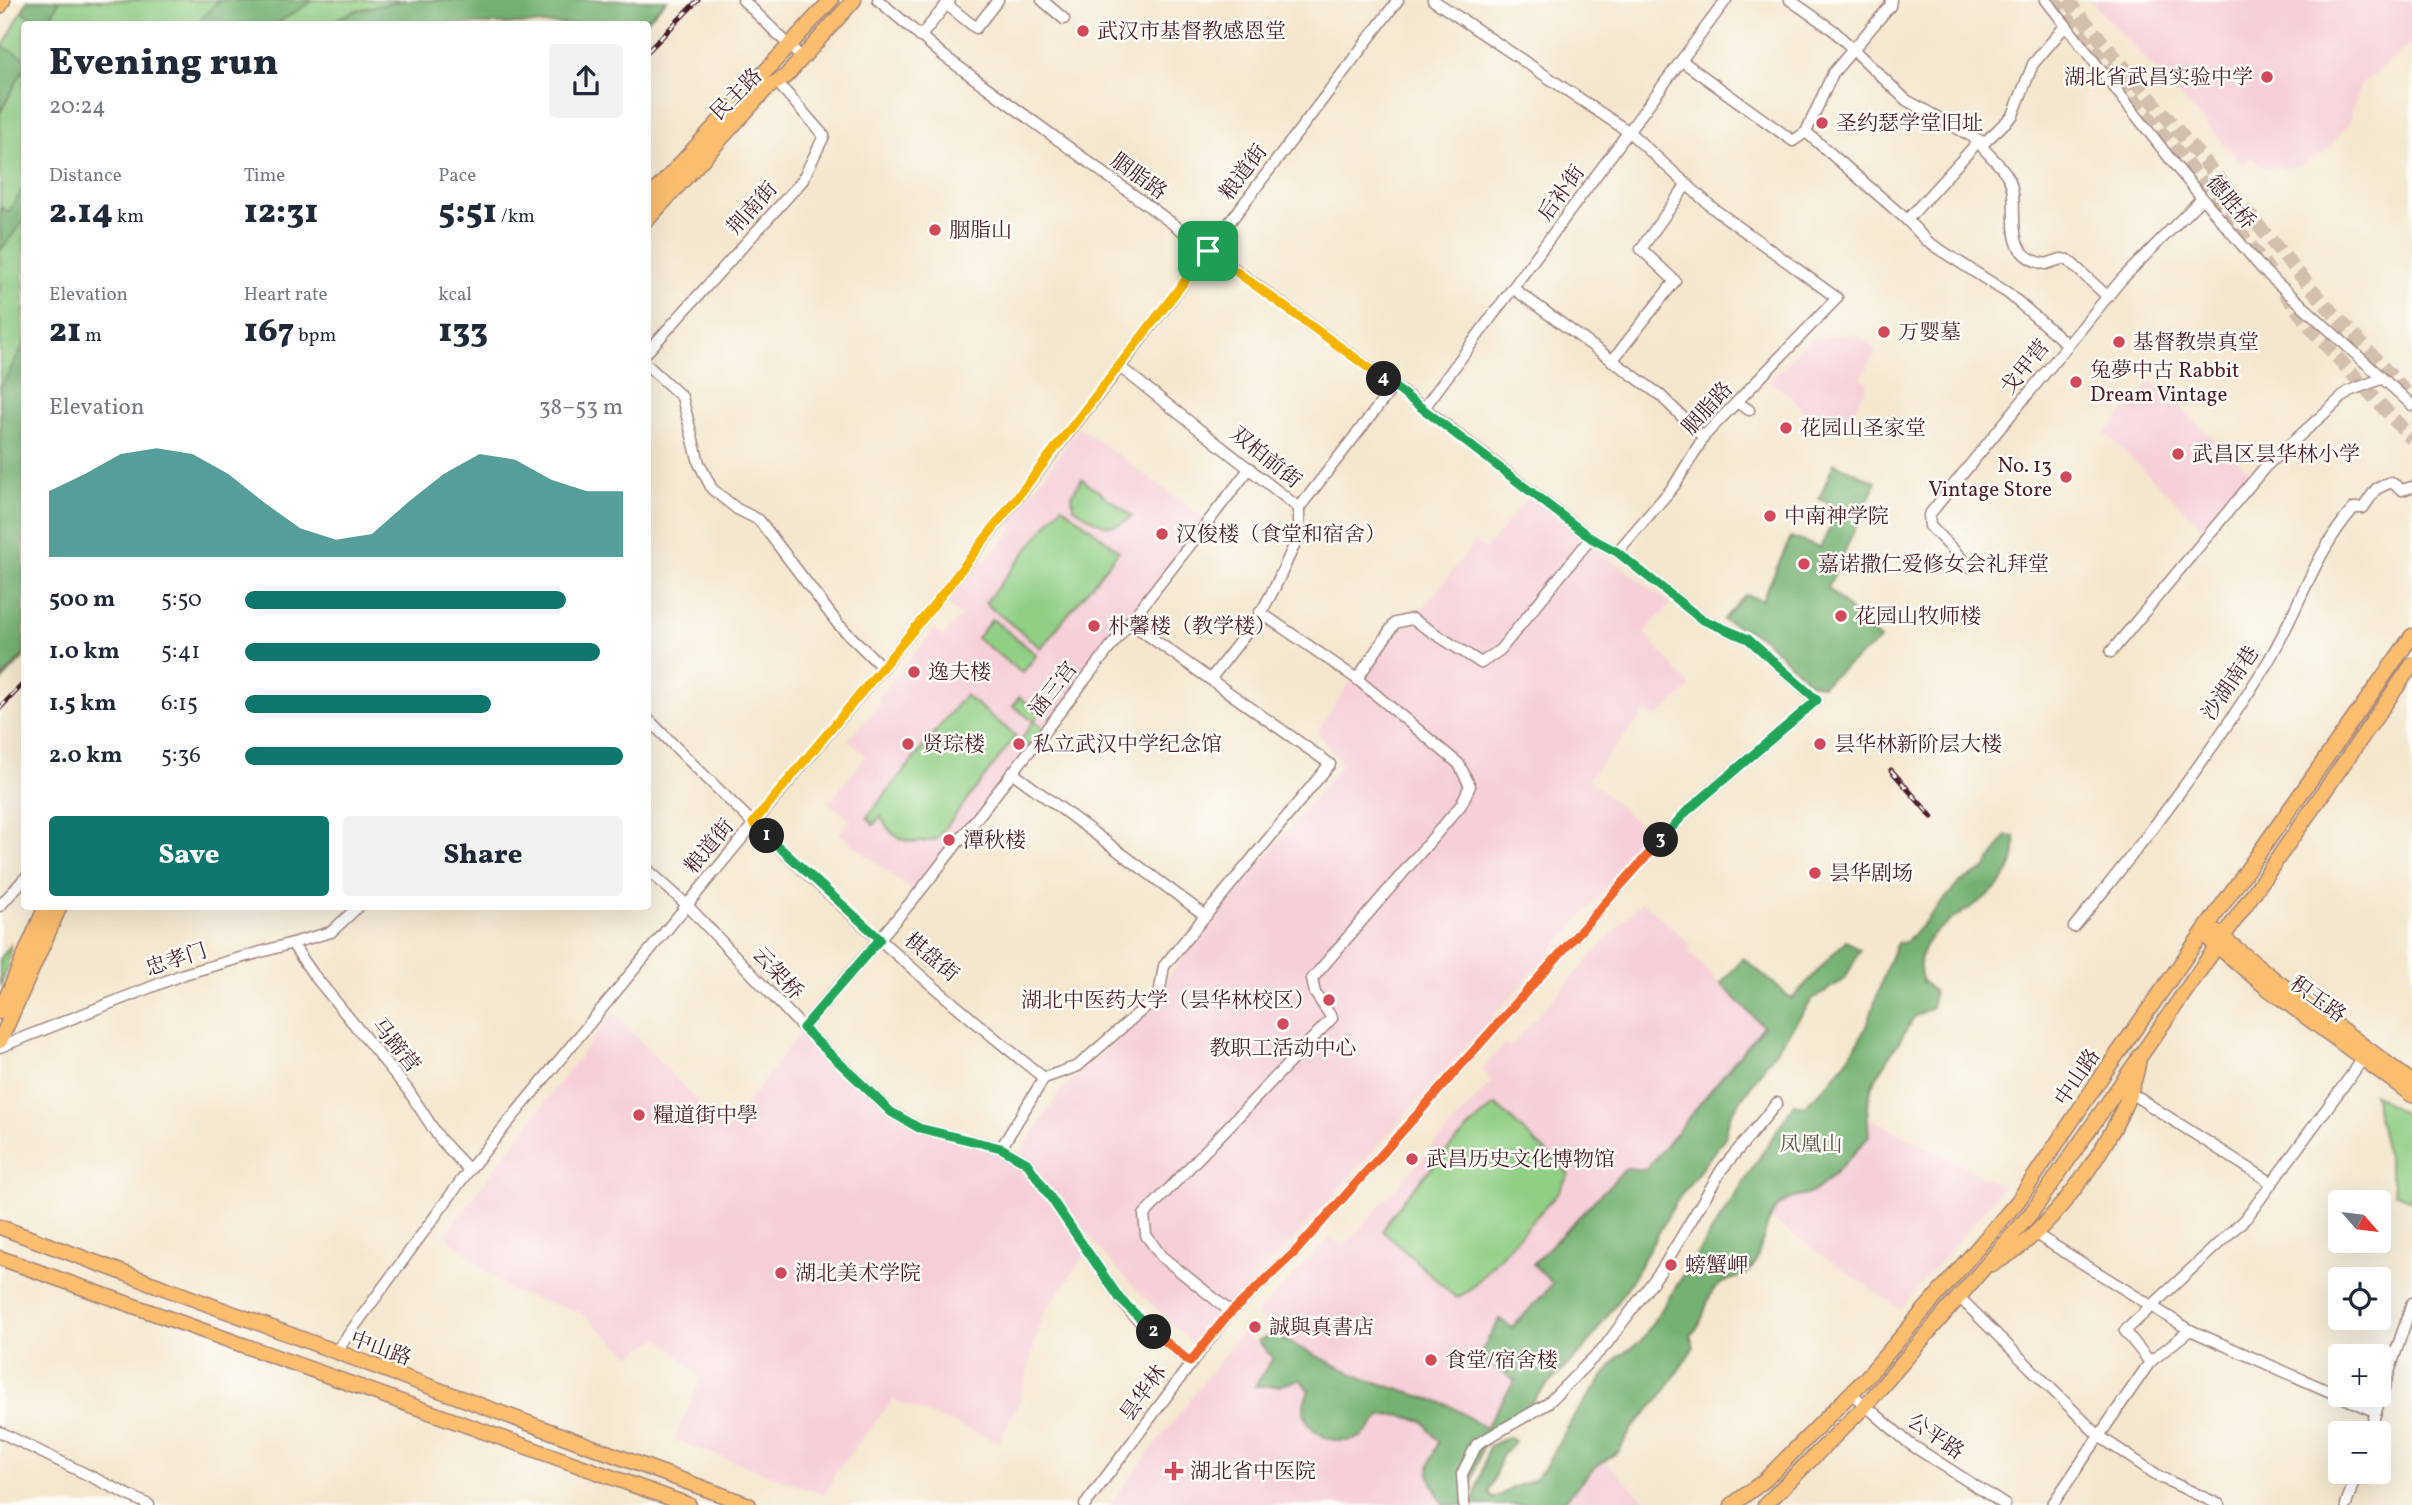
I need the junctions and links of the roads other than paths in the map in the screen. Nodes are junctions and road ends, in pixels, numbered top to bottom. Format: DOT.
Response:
graph roads {
  1 [pos="4,0"];
  2 [pos="743,0"];
  3 [pos="831,0"];
  4 [pos="854,0"];
  5 [pos="878,0"];
  6 [pos="998,0"];
  7 [pos="1042,0"];
  8 [pos="1398,0"];
  9 [pos="1433,0"];
  10 [pos="1726,0"];
  11 [pos="1790,0"];
  12 [pos="1891,0"];
  13 [pos="2046,0"];
  14 [pos="948,2"];
  15 [pos="0,6"];
  16 [pos="1064,19"];
  17 [pos="2066,25"];
  18 [pos="920,37"];
  19 [pos="788,46"];
  20 [pos="1853,50"];
  21 [pos="802,58"];
  22 [pos="1682,61"];
  23 [pos="777,82"];
  24 [pos="1806,131"];
  25 [pos="1629,132"];
  26 [pos="1984,143"];
  27 [pos="1687,184"];
  28 [pos="651,196"];
  29 [pos="2202,198"];
  30 [pos="651,216"];
  31 [pos="1907,220"];
  32 [pos="1208,251"];
  33 [pos="1514,289"];
  34 [pos="2108,297"];
  35 [pos="2068,345"];
  36 [pos="651,348"];
  37 [pos="1612,361"];
  38 [pos="1120,367"];
  39 [pos="651,369"];
  40 [pos="2381,379"];
  41 [pos="1394,386"];
  42 [pos="2412,405"];
  43 [pos="1424,408"];
  44 [pos="1703,437"];
  45 [pos="1250,468"];
  46 [pos="2412,487"];
  47 [pos="1299,508"];
  48 [pos="1591,538"];
  49 [pos="1617,552"];
  50 [pos="1970,567"];
  51 [pos="1260,612"];
  52 [pos="1129,622"];
  53 [pos="2412,636"];
  54 [pos="2112,652"];
  55 [pos="2412,665"];
  56 [pos="883,668"];
  57 [pos="1212,677"];
  58 [pos="1357,679"];
  59 [pos="1817,700"];
  60 [pos="651,722"];
  61 [pos="1013,773"];
  62 [pos="753,823"];
  63 [pos="651,873"];
  64 [pos="21,882"];
  65 [pos="686,904"];
  66 [pos="0,906"];
  67 [pos="44,910"];
  68 [pos="58,910"];
  69 [pos="355,910"];
  70 [pos="1206,916"];
  71 [pos="2074,927"];
  72 [pos="2205,930"];
  73 [pos="880,939"];
  74 [pos="2219,940"];
  75 [pos="293,945"];
  76 [pos="0,1012"];
  77 [pos="803,1028"];
  78 [pos="0,1041"];
  79 [pos="0,1047"];
  80 [pos="2140,1053"];
  81 [pos="2367,1055"];
  82 [pos="1044,1078"];
  83 [pos="2412,1082"];
  84 [pos="2132,1094"];
  85 [pos="2412,1096"];
  86 [pos="1777,1103"];
  87 [pos="1001,1148"];
  88 [pos="469,1170"];
  89 [pos="2272,1183"];
  90 [pos="0,1227"];
  91 [pos="2037,1234"];
  92 [pos="0,1258"];
  93 [pos="1988,1266"];
  94 [pos="1960,1298"];
  95 [pos="2412,1303"];
  96 [pos="2152,1306"];
  97 [pos="1231,1312"];
  98 [pos="2190,1330"];
  99 [pos="335,1353"];
  100 [pos="1190,1362"];
  101 [pos="2150,1362"];
  102 [pos="1851,1393"];
  103 [pos="1865,1406"];
  104 [pos="2376,1412"];
  105 [pos="2373,1421"];
  106 [pos="0,1432"];
  107 [pos="2099,1436"];
  108 [pos="639,1464"];
  109 [pos="631,1484"];
  110 [pos="2353,1484"];
  111 [pos="149,1505"];
  112 [pos="689,1505"];
  113 [pos="750,1505"];
  114 [pos="1085,1505"];
  115 [pos="1464,1505"];
  116 [pos="1732,1505"];
  117 [pos="1765,1505"];
  118 [pos="2005,1505"];
  119 [pos="2052,1505"];
  120 [pos="2220,1505"];
  121 [pos="2346,1505"];
  1 -- 15 [label="main road"];
  2 -- 19 [label="street"];
  3 -- 19 [label="main road, 民主路"];
  4 -- 21 [label="main road, 民主路"];
  5 -- 18 [label="street, 胭脂路"];
  6 -- 14 [label="street"];
  7 -- 16 [label="street"];
  8 -- 32 [label="street, 粮道街"];
  9 -- 25 [label="street"];
  10 -- 22 [label="street, 后补街"];
  11 -- 20 [label="street"];
  12 -- 20 [label="street"];
  13 -- 17 [label="street, 德胜桥"];
  14 -- 18 [label="street"];
  17 -- 26 [label="street"];
  17 -- 29 [label="street, 德胜桥"];
  18 -- 32 [label="street, 胭脂路"];
  19 -- 21 [label="street"];
  19 -- 28 [label="main road, 民主路"];
  20 -- 24 [label="street"];
  20 -- 26 [label="street"];
  21 -- 23 [label="main road, 民主路"];
  22 -- 24 [label="street"];
  22 -- 25 [label="street, 后补街"];
  23 -- 30 [label="main road, 民主路"];
  23 -- 36 [label="street, 荆南街"];
  24 -- 31 [label="street"];
  25 -- 27 [label="street"];
  25 -- 33 [label="street, 后补街"];
  26 -- 31 [label="street"];
  26 -- 34 [label="street"];
  27 -- 37 [label="street"];
  27 -- 44 [label="street, 胭脂路"];
  29 -- 34 [label="street, 戈甲营"];
  29 -- 40 [label="street, 德胜桥"];
  31 -- 35 [label="street"];
  32 -- 38 [label="street, 粮道街"];
  32 -- 41 [label="street, 胭脂路"];
  33 -- 37 [label="street"];
  33 -- 43 [label="street, 后补街"];
  34 -- 35 [label="street, 戈甲营"];
  35 -- 50 [label="street, 戈甲营"];
  37 -- 44 [label="street"];
  38 -- 45 [label="street, 双柏前街"];
  38 -- 56 [label="street, 粮道街"];
  39 -- 56 [label="street"];
  40 -- 42 [label="street, 德胜桥"];
  40 -- 54 [label="street"];
  41 -- 43 [label="street, 胭脂路"];
  41 -- 47 [label="street, 双柏前街"];
  43 -- 48 [label="street, 胭脂路"];
  44 -- 49 [label="street, 胭脂路"];
  45 -- 47 [label="street, 双柏前街"];
  45 -- 52 [label="street, 涵三宫"];
  46 -- 71 [label="street, 沙湖南巷"];
  47 -- 51 [label="street"];
  48 -- 49 [label="street, 胭脂路"];
  48 -- 58 [label="street"];
  49 -- 59 [label="street, 胭脂路"];
  51 -- 57 [label="street"];
  51 -- 58 [label="street"];
  52 -- 57 [label="street"];
  52 -- 61 [label="street, 涵三宫"];
  53 -- 72 [label="main road, 中山路"];
  55 -- 74 [label="main road, 中山路"];
  56 -- 62 [label="street, 粮道街"];
  57 -- 70 [label="street"];
  58 -- 97 [label="street"];
  59 -- 97 [label="street, 昙华林"];
  60 -- 62 [label="street, 棋盘街"];
  61 -- 70 [label="street"];
  61 -- 73 [label="street, 涵三宫"];
  62 -- 65 [label="street, 粮道街"];
  62 -- 73 [label="street, 棋盘街"];
  63 -- 65 [label="street, 云架桥"];
  64 -- 66 [label="street"];
  65 -- 77 [label="street, 云架桥"];
  65 -- 88 [label="street, 粮道街"];
  67 -- 76 [label="main road"];
  68 -- 78 [label="main road"];
  69 -- 75 [label="street, 忠孝门"];
  70 -- 82 [label="street"];
  72 -- 74 [label="main road, 积玉路"];
  72 -- 102 [label="main road, 中山路"];
  73 -- 77 [label="street, 涵三宫"];
  73 -- 82 [label="street, 棋盘街"];
  74 -- 80 [label="main road, 中山路"];
  74 -- 81 [label="main road, 积玉路"];
  75 -- 79 [label="street, 忠孝门"];
  75 -- 88 [label="street, 马蹄营"];
  77 -- 87 [label="street, 云架桥"];
  80 -- 84 [label="main road"];
  80 -- 93 [label="main road, 中山路"];
  81 -- 83 [label="main road, 积玉路"];
  81 -- 85 [label="main road, 积玉路"];
  81 -- 89 [label="street"];
  82 -- 87 [label="street"];
  84 -- 89 [label="street"];
  84 -- 91 [label="main road"];
  86 -- 115 [label="street"];
  87 -- 100 [label="street, 云架桥"];
  88 -- 99 [label="street, 粮道街"];
  89 -- 96 [label="street"];
  90 -- 99 [label="main road, 中山路"];
  91 -- 93 [label="main road"];
  91 -- 96 [label="street"];
  92 -- 109 [label="main road, 中山路"];
  93 -- 94 [label="main road, 中山路"];
  94 -- 103 [label="main road, 中山路"];
  94 -- 107 [label="street"];
  95 -- 104 [label="street"];
  96 -- 98 [label="street"];
  96 -- 101 [label="street"];
  97 -- 100 [label="street, 昙华林"];
  98 -- 101 [label="street"];
  98 -- 104 [label="street"];
  99 -- 108 [label="main road, 中山路"];
  100 -- 114 [label="street, 昙华林"];
  101 -- 107 [label="street"];
  102 -- 103 [label="street, 公平路"];
  102 -- 116 [label="main road, 中山路"];
  103 -- 117 [label="main road, 中山路"];
  103 -- 118 [label="street, 公平路"];
  104 -- 105 [label="street"];
  106 -- 111 [label="street"];
  107 -- 119 [label="street"];
  107 -- 120 [label="street"];
  108 -- 109 [label="main road"];
  108 -- 113 [label="main road, 中山路"];
  109 -- 112 [label="main road, 中山路"];
  110 -- 121 [label="street"];
}
